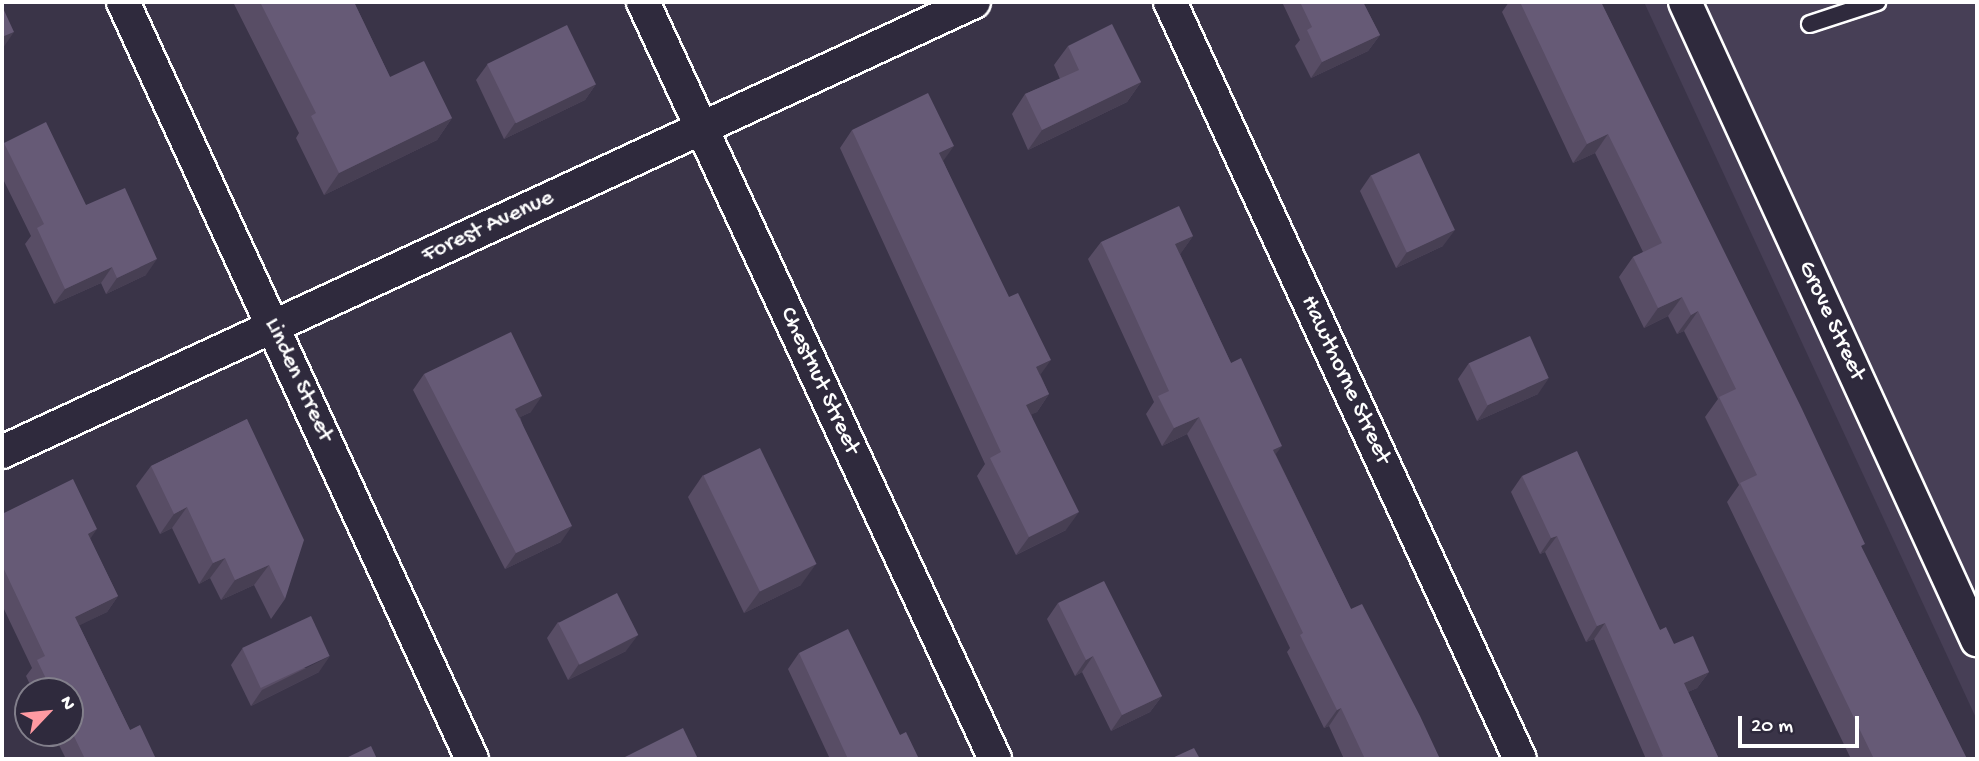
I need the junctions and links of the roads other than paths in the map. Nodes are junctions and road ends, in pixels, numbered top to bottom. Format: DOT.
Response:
graph roads {
  1 [pos="123,2"];
  2 [pos="643,2"];
  3 [pos="974,2"];
  4 [pos="1170,2"];
  5 [pos="1685,2"];
  6 [pos="1877,2"];
  7 [pos="1810,24"];
  8 [pos="702,128"];
  9 [pos="273,326"];
  10 [pos="2,452"];
  11 [pos="1977,640"];
  12 [pos="472,759"];
  13 [pos="995,759"];
  14 [pos="1520,759"];
  1 -- 9 [label="street, Linden Street"];
  2 -- 8 [label="street, Chestnut Street"];
  3 -- 8 [label="street, Forest Avenue"];
  4 -- 14 [label="street, Hawthorne Street"];
  5 -- 11 [label="street, Grove Street"];
  6 -- 7 [label="lane"];
  8 -- 9 [label="street, Forest Avenue"];
  8 -- 13 [label="street, Chestnut Street"];
  9 -- 10 [label="street, Forest Avenue"];
  9 -- 12 [label="street, Linden Street"];
}
